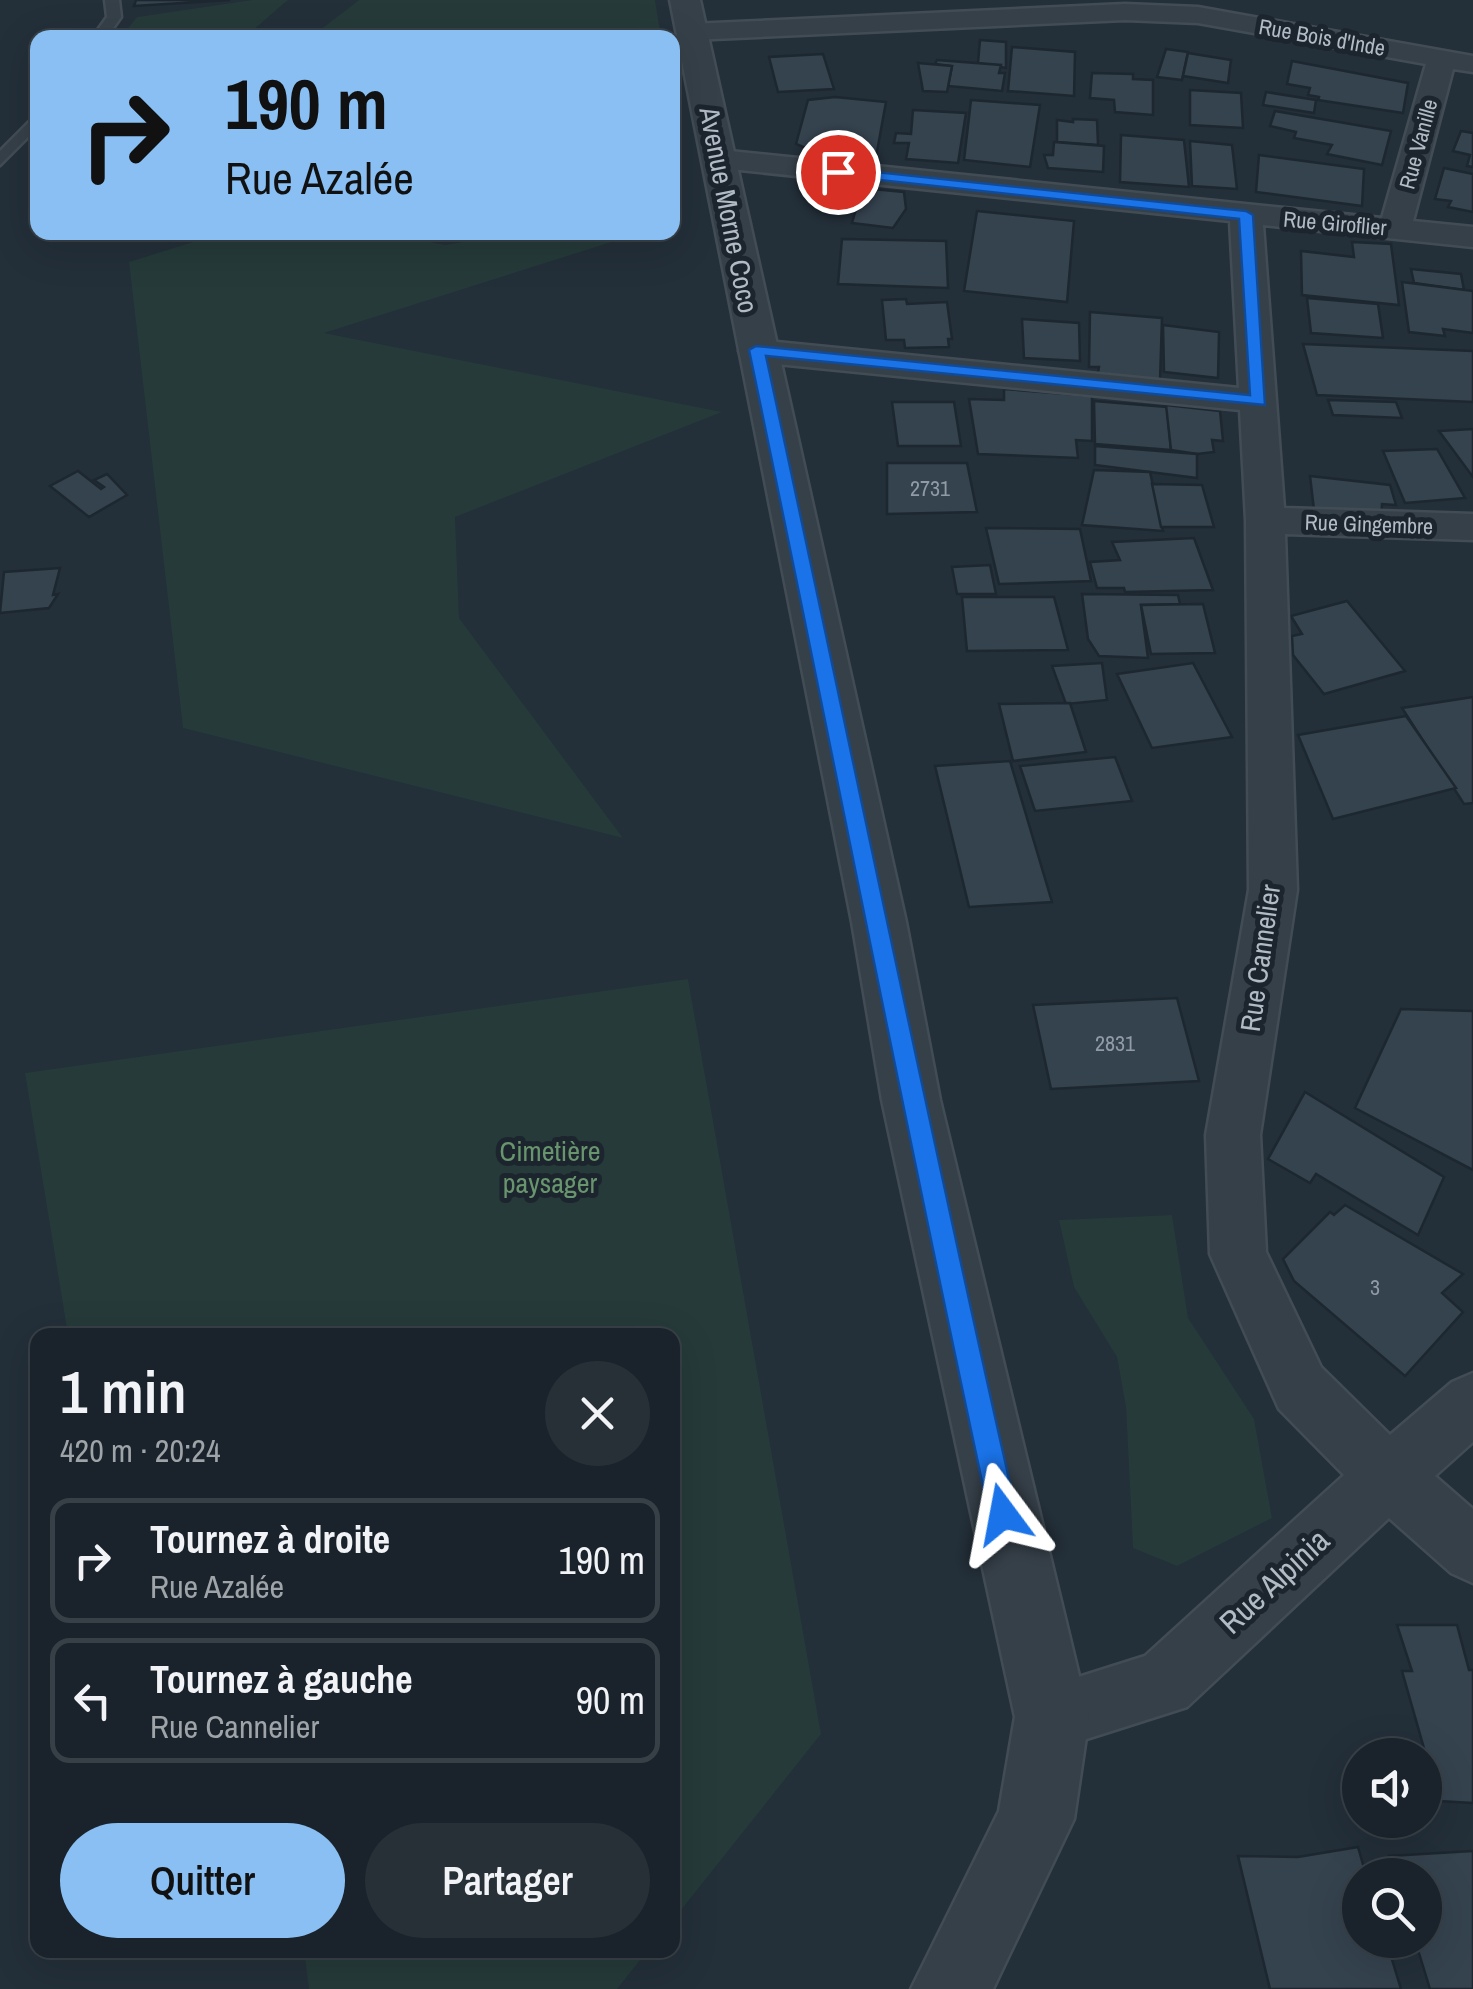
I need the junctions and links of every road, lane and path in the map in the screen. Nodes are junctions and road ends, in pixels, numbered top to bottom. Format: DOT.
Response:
graph roads {
  1 [pos="112,0"];
  2 [pos="688,16"];
  3 [pos="104,30"];
  4 [pos="1442,60"];
  5 [pos="1473,64"];
  6 [pos="30,125"];
  7 [pos="0,160"];
  8 [pos="720,160"];
  9 [pos="1246,215"];
  10 [pos="1396,229"];
  11 [pos="1473,237"];
  12 [pos="756,350"];
  13 [pos="1259,401"];
  14 [pos="1265,520"];
  15 [pos="1473,527"];
  16 [pos="1473,1403"];
  17 [pos="1388,1476"];
  18 [pos="1473,1551"];
  19 [pos="1052,1717"];
  20 [pos="950,1989"];
  1 -- 3 [label="lane"];
  2 -- 4 [label="street, Rue Bois d'Inde"];
  2 -- 8 [label="street, Avenue Morne Coco"];
  4 -- 5 [label="street, Rue Bois d'Inde"];
  4 -- 10 [label="street, Rue Vanille"];
  6 -- 7 [label="lane"];
  8 -- 9 [label="street, Rue Giroflier"];
  8 -- 12 [label="street, Avenue Morne Coco"];
  9 -- 10 [label="street, Rue Giroflier"];
  9 -- 13 [label="street, Rue Cannelier"];
  10 -- 11 [label="street, Rue Giroflier"];
  12 -- 13 [label="street"];
  12 -- 19 [label="street, Avenue Morne Coco"];
  13 -- 14 [label="street, Rue Cannelier"];
  14 -- 15 [label="street, Rue Gingembre"];
  14 -- 17 [label="street, Rue Cannelier"];
  16 -- 17 [label="street, Rue Alpinia"];
  17 -- 18 [label="street, Rue Cannelier"];
  17 -- 19 [label="street, Rue Alpinia"];
  19 -- 20 [label="street, Avenue Morne Coco"];
}
